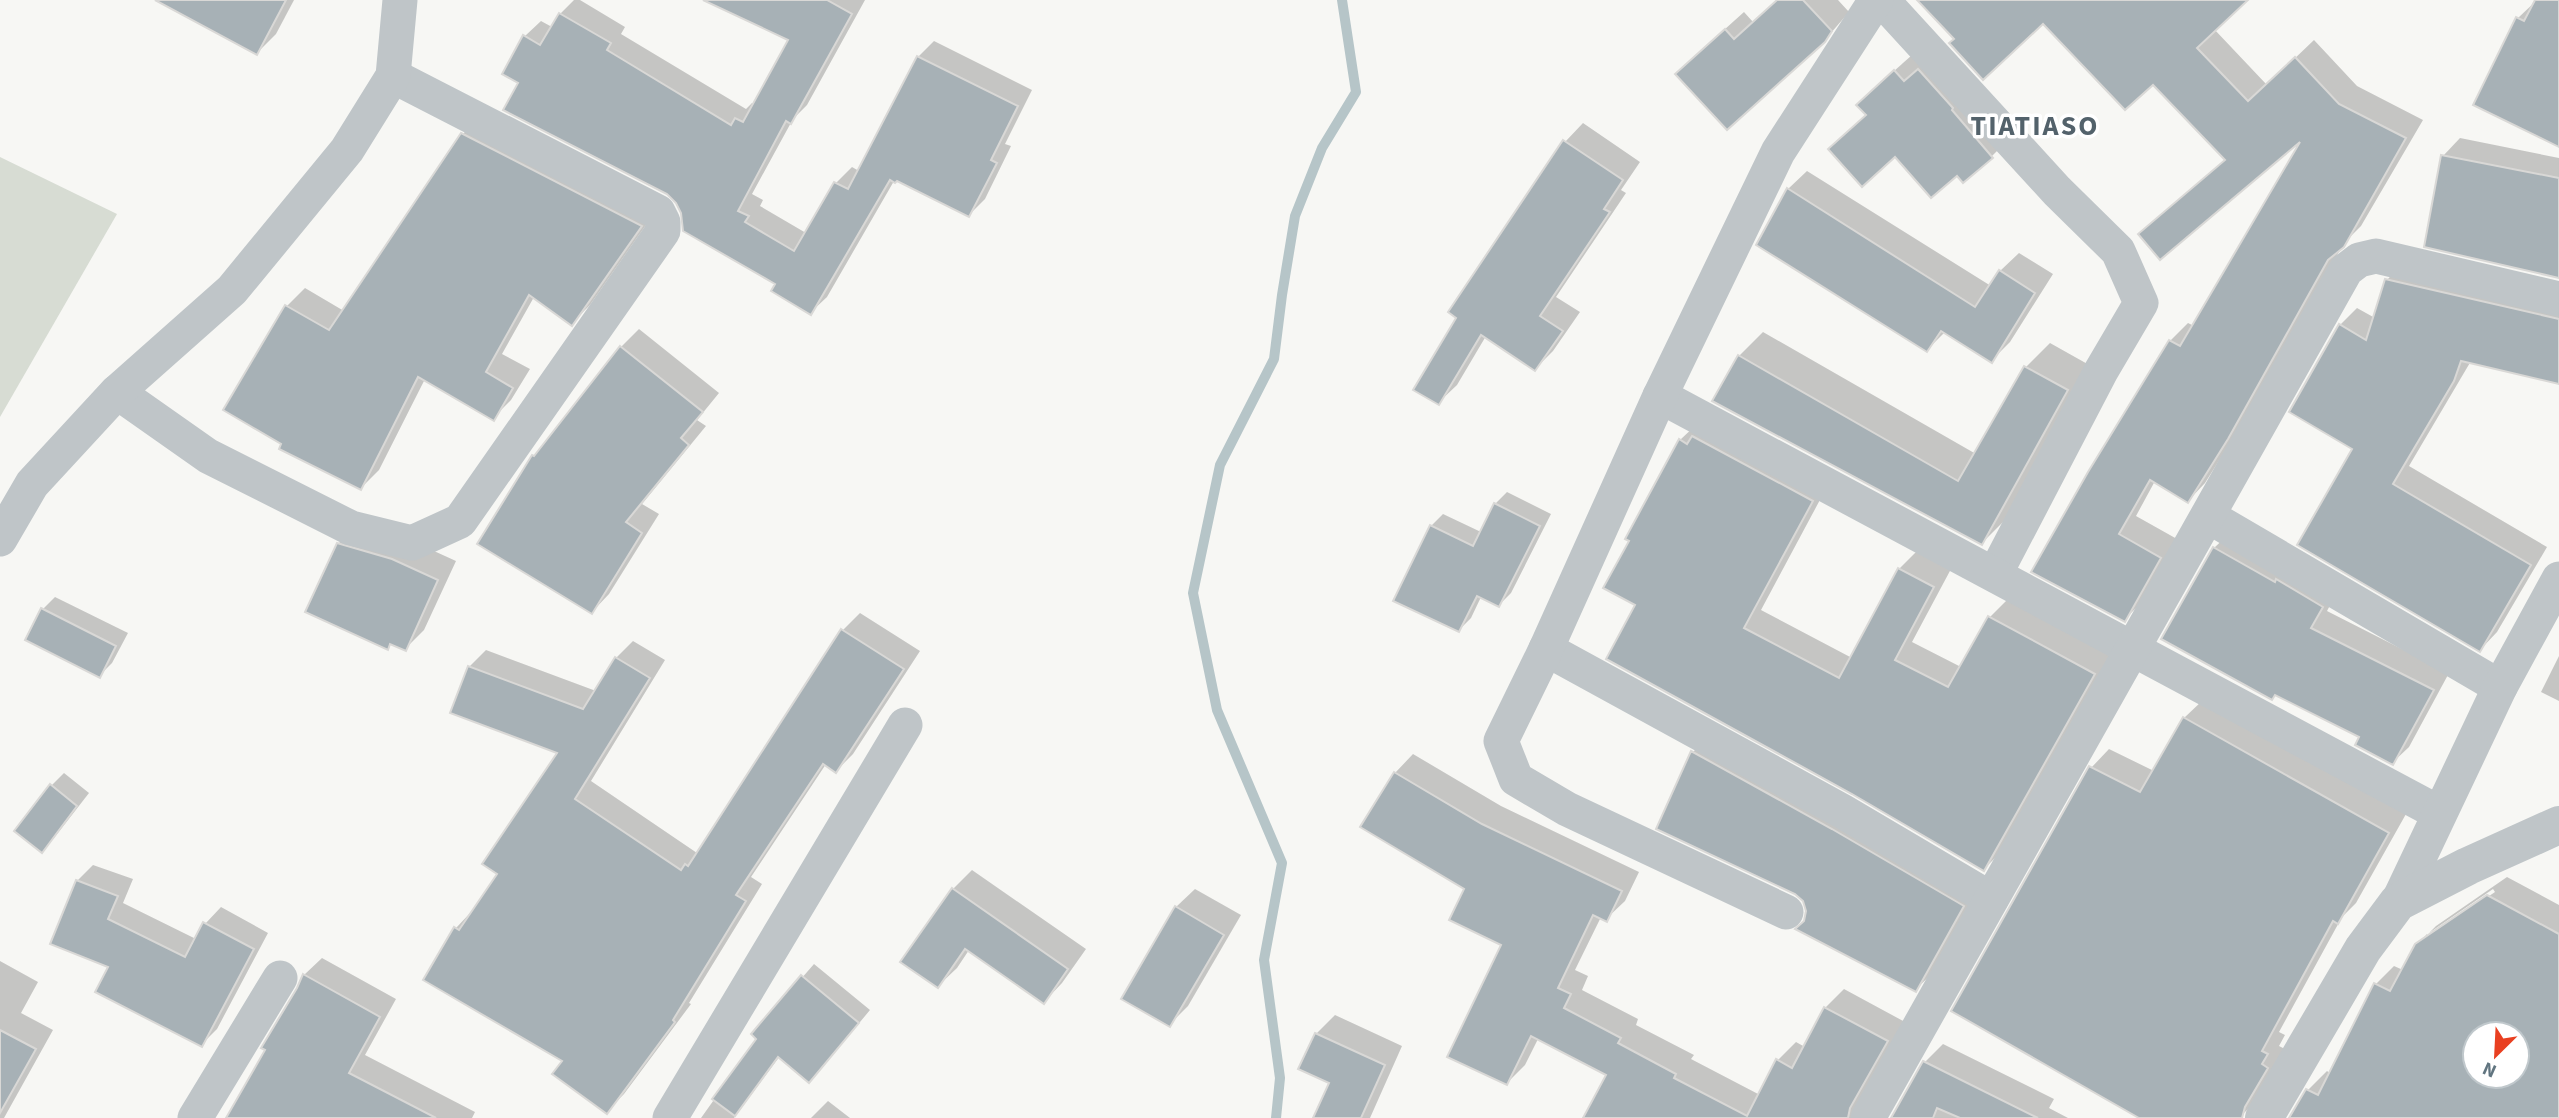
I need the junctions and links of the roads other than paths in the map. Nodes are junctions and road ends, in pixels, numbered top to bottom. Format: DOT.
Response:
graph roads {
  1 [pos="400,0"];
  2 [pos="1877,0"];
  3 [pos="1882,0"];
  4 [pos="393,76"];
  5 [pos="2559,299"];
  6 [pos="117,392"];
  7 [pos="1660,396"];
  8 [pos="2208,516"];
  9 [pos="0,539"];
  10 [pos="1995,574"];
  11 [pos="2559,579"];
  12 [pos="2133,647"];
  13 [pos="1546,649"];
  14 [pos="2500,687"];
  15 [pos="905,725"];
  16 [pos="2439,813"];
  17 [pos="2559,825"];
  18 [pos="1991,899"];
  19 [pos="2398,902"];
  20 [pos="1786,912"];
  21 [pos="280,978"];
  22 [pos="195,1118"];
  23 [pos="670,1118"];
  24 [pos="1868,1118"];
  25 [pos="2264,1118"];
  1 -- 4 [label="street"];
  2 -- 7 [label="street"];
  3 -- 10 [label="street"];
  4 -- 6 [label="street"];
  4 -- 6 [label="street"];
  5 -- 8 [label="street"];
  6 -- 9 [label="street"];
  7 -- 10 [label="street"];
  7 -- 13 [label="street"];
  8 -- 12 [label="street"];
  8 -- 14 [label="street"];
  10 -- 12 [label="street"];
  11 -- 14 [label="street"];
  12 -- 16 [label="street"];
  12 -- 18 [label="street"];
  13 -- 18 [label="street"];
  13 -- 20 [label="street"];
  14 -- 16 [label="street"];
  15 -- 23 [label="street"];
  16 -- 19 [label="street"];
  17 -- 19 [label="street"];
  18 -- 24 [label="street"];
  19 -- 25 [label="street"];
  21 -- 22 [label="street"];
}
